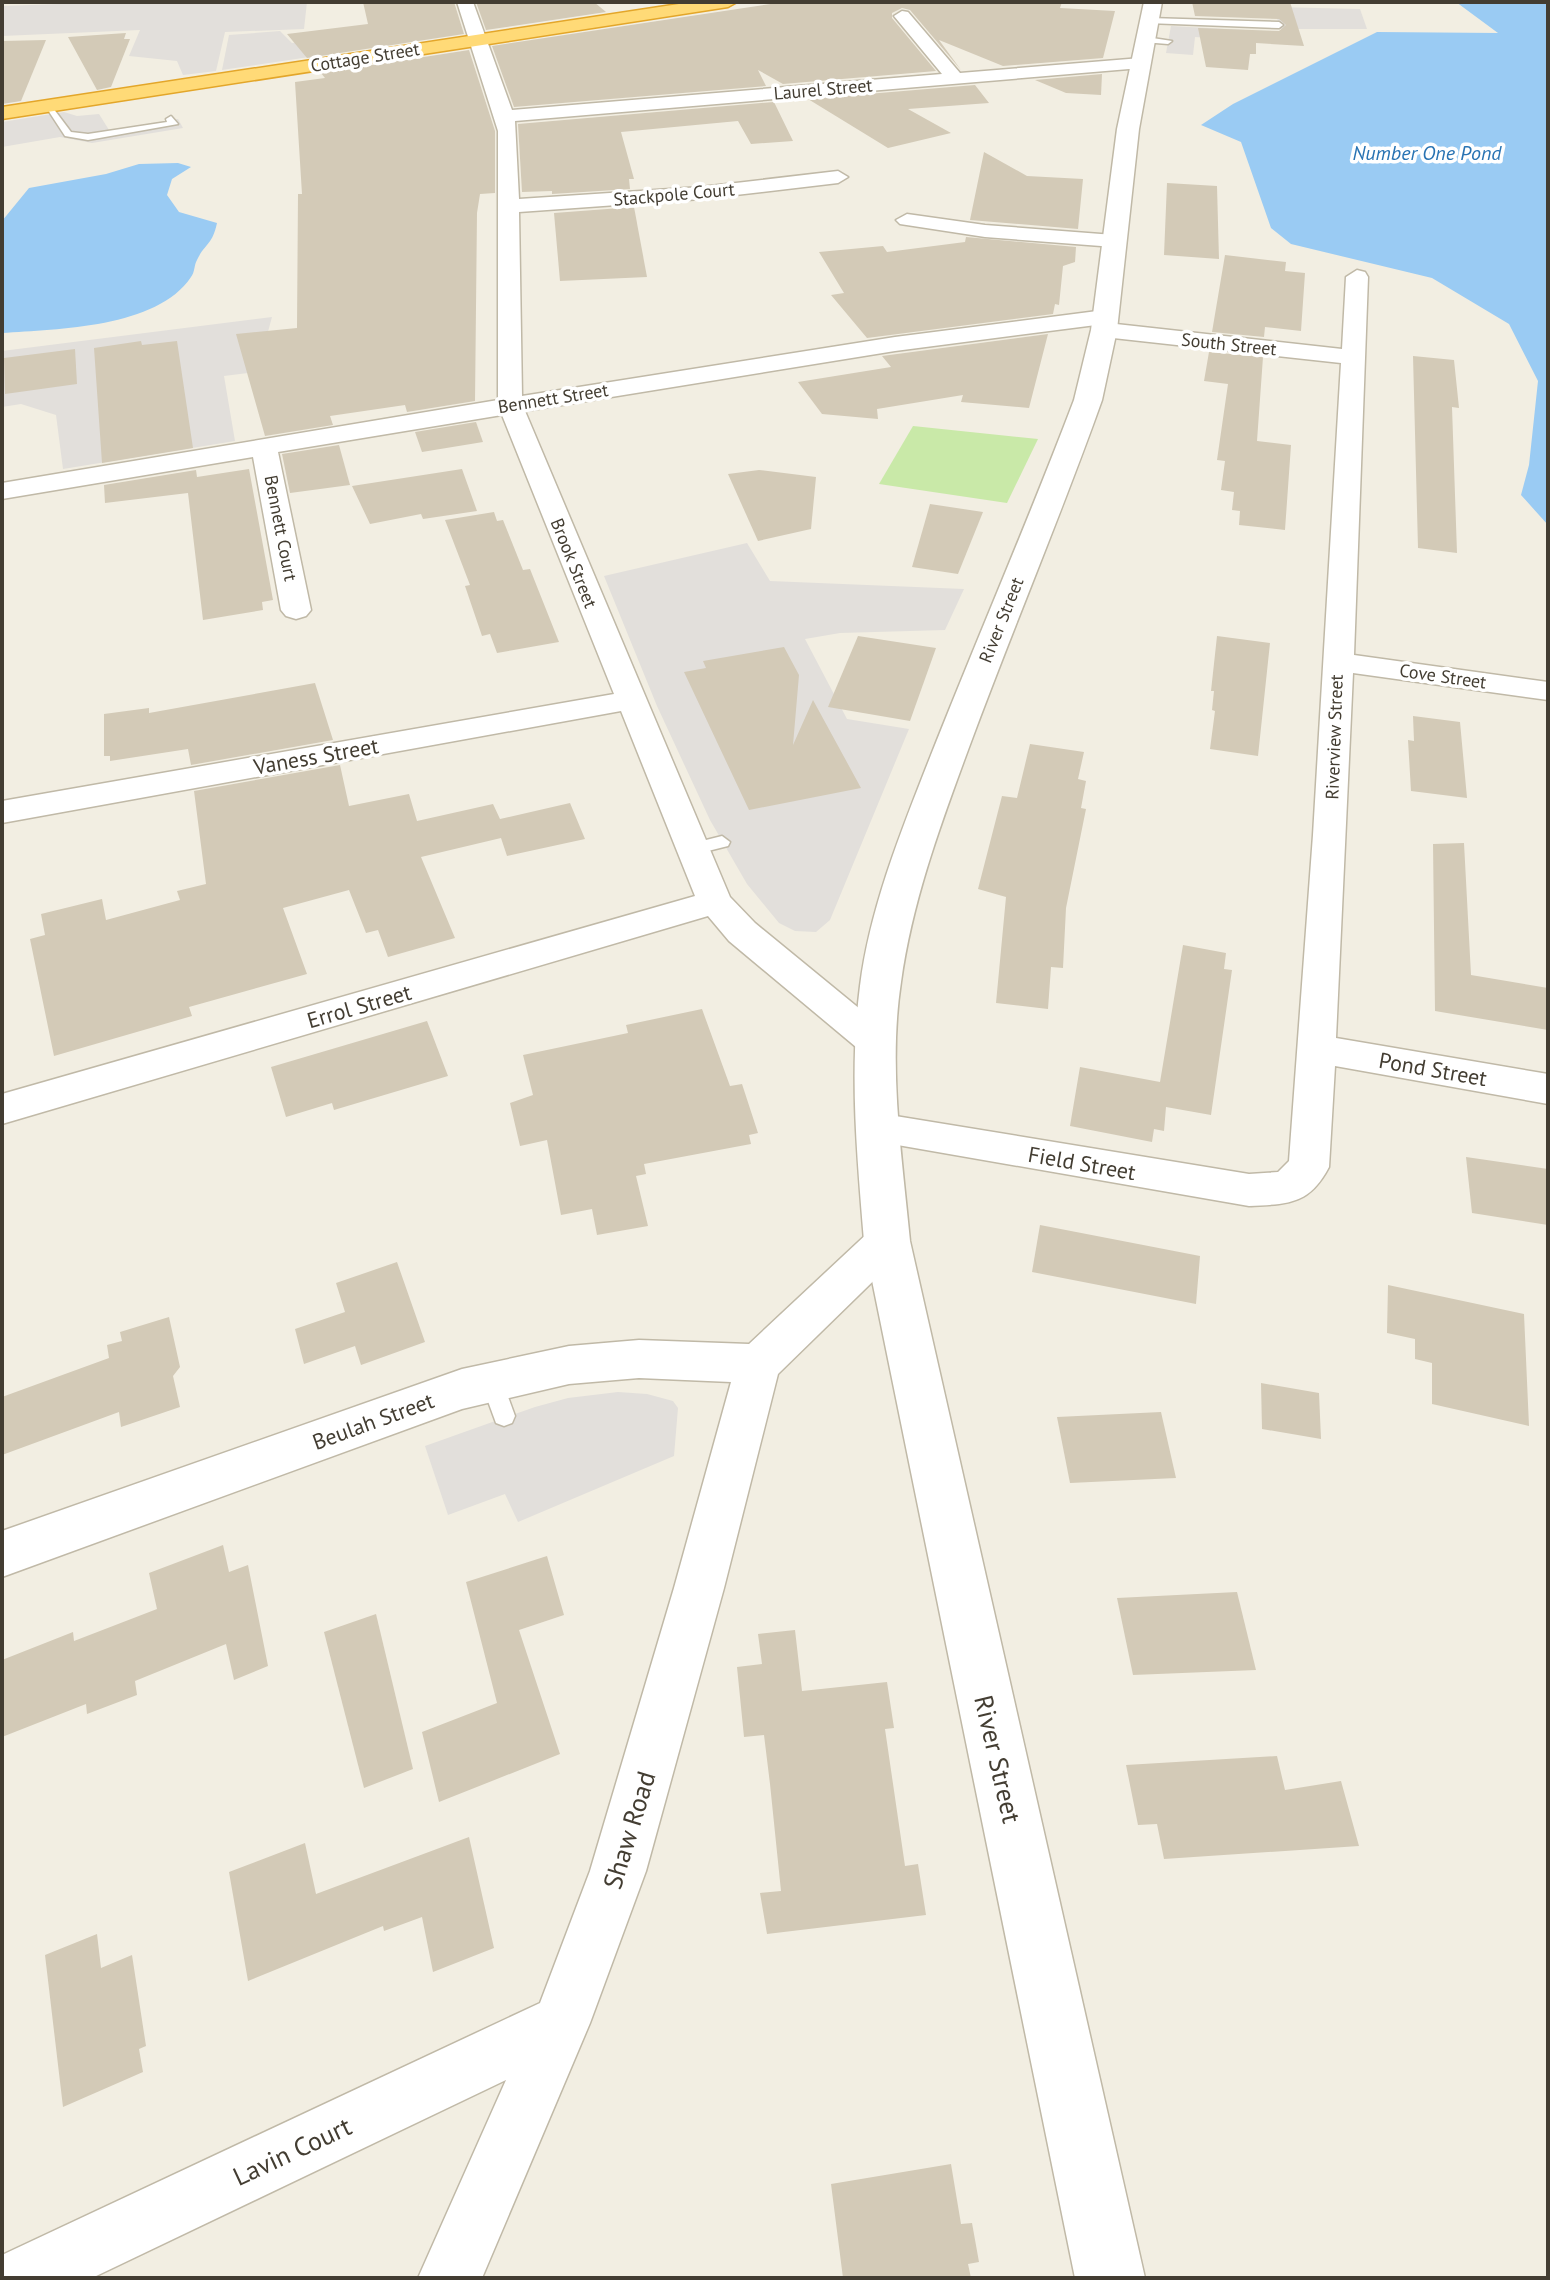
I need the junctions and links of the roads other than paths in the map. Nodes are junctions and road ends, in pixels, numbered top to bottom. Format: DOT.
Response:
graph roads {
  1 [pos="465,2"];
  2 [pos="728,2"];
  3 [pos="902,16"];
  4 [pos="1279,25"];
  5 [pos="1152,33"];
  6 [pos="477,40"];
  7 [pos="955,78"];
  8 [pos="47,106"];
  9 [pos="2,113"];
  10 [pos="505,116"];
  11 [pos="171,119"];
  12 [pos="838,177"];
  13 [pos="509,206"];
  14 [pos="907,220"];
  15 [pos="1114,241"];
  16 [pos="1357,277"];
  17 [pos="1105,323"];
  18 [pos="1354,357"];
  19 [pos="510,404"];
  20 [pos="264,446"];
  21 [pos="2,491"];
  22 [pos="296,610"];
  23 [pos="1337,662"];
  24 [pos="1548,691"];
  25 [pos="630,700"];
  26 [pos="2,812"];
  27 [pos="722,842"];
  28 [pos="692,849"];
  29 [pos="715,902"];
  30 [pos="875,1042"];
  31 [pos="1318,1049"];
  32 [pos="1548,1089"];
  33 [pos="2,1109"];
  34 [pos="877,1128"];
  35 [pos="1288,1188"];
  36 [pos="887,1241"];
  37 [pos="758,1364"];
  38 [pos="2,1554"];
  39 [pos="561,2023"];
  40 [pos="23,2278"];
  41 [pos="450,2278"];
  42 [pos="1110,2278"];
  1 -- 6 [label="street, Brook Street"];
  2 -- 6 [label="highway, Cottage Street"];
  3 -- 7 [label="street"];
  4 -- 5 [label="lane"];
  5 -- 7 [label="street, Laurel Street"];
  5 -- 15 [label="street, River Street"];
  6 -- 8 [label="highway, Cottage Street"];
  6 -- 10 [label="street, Brook Street"];
  7 -- 10 [label="street, Laurel Street"];
  8 -- 9 [label="highway, Cottage Street"];
  8 -- 11 [label="lane"];
  10 -- 13 [label="street, Brook Street"];
  12 -- 13 [label="street, Stackpole Court"];
  13 -- 19 [label="street, Brook Street"];
  14 -- 15 [label="street"];
  15 -- 17 [label="street, River Street"];
  16 -- 18 [label="street, Riverview Street"];
  17 -- 18 [label="street, South Street"];
  17 -- 19 [label="street, Bennett Street"];
  17 -- 30 [label="street, River Street"];
  18 -- 23 [label="street, Riverview Street"];
  19 -- 20 [label="street, Bennett Street"];
  19 -- 25 [label="street, Brook Street"];
  20 -- 21 [label="street, Bennett Street"];
  20 -- 22 [label="street, Bennett Court"];
  23 -- 24 [label="street, Cove Street"];
  23 -- 31 [label="street, Riverview Street"];
  25 -- 26 [label="street, Vaness Street"];
  25 -- 28 [label="street, Brook Street"];
  27 -- 28 [label="lane"];
  28 -- 29 [label="street, Brook Street"];
  29 -- 30 [label="street, Brook Street"];
  29 -- 33 [label="street, Errol Street"];
  30 -- 34 [label="street, River Street"];
  31 -- 32 [label="street, Pond Street"];
  31 -- 35 [label="street, Riverview Street"];
  34 -- 35 [label="street, Field Street"];
  34 -- 36 [label="street, River Street"];
  36 -- 37 [label="street"];
  36 -- 42 [label="street, River Street"];
  37 -- 38 [label="street, Beulah Street"];
  37 -- 39 [label="street, Shaw Road"];
  39 -- 40 [label="street, Lavin Court"];
  39 -- 41 [label="street, Shaw Road"];
}
